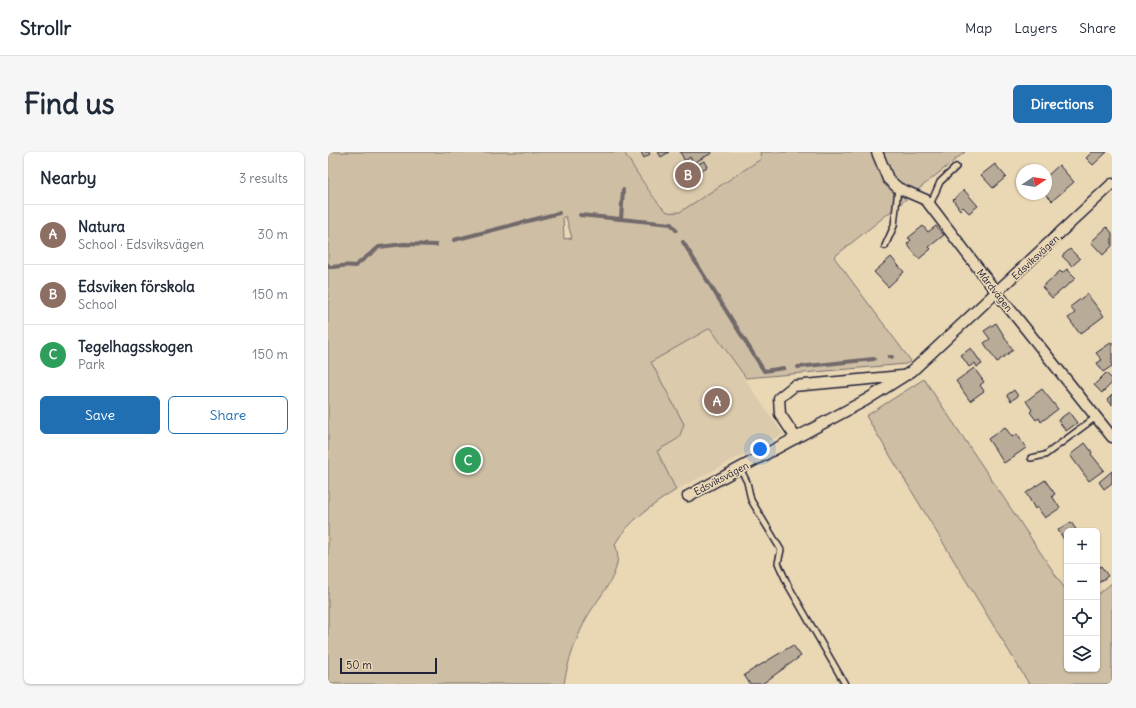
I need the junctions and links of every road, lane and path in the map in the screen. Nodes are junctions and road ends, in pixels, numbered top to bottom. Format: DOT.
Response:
graph roads {
  1 [pos="877,152"];
  2 [pos="956,167"];
  3 [pos="1112,184"];
  4 [pos="898,188"];
  5 [pos="930,205"];
  6 [pos="885,246"];
  7 [pos="997,293"];
  8 [pos="904,376"];
  9 [pos="1096,417"];
  10 [pos="1112,437"];
  11 [pos="796,438"];
  12 [pos="1031,458"];
  13 [pos="740,468"];
  14 [pos="688,496"];
  15 [pos="845,684"];
  1 -- 4 [label="street, Mårdvägen"];
  2 -- 5 [label="lane"];
  3 -- 7 [label="street, Edsviksvägen"];
  4 -- 5 [label="street, Mårdvägen"];
  4 -- 6 [label="lane"];
  5 -- 7 [label="street, Mårdvägen"];
  7 -- 8 [label="street, Edsviksvägen"];
  7 -- 9 [label="street, Mårdvägen"];
  8 -- 11 [label="street, Edsviksvägen"];
  8 -- 11 [label="street"];
  9 -- 10 [label="street, Mårdvägen"];
  9 -- 12 [label="lane"];
  11 -- 13 [label="street, Edsviksvägen"];
  13 -- 14 [label="street, Edsviksvägen"];
  13 -- 15 [label="lane"];
}
